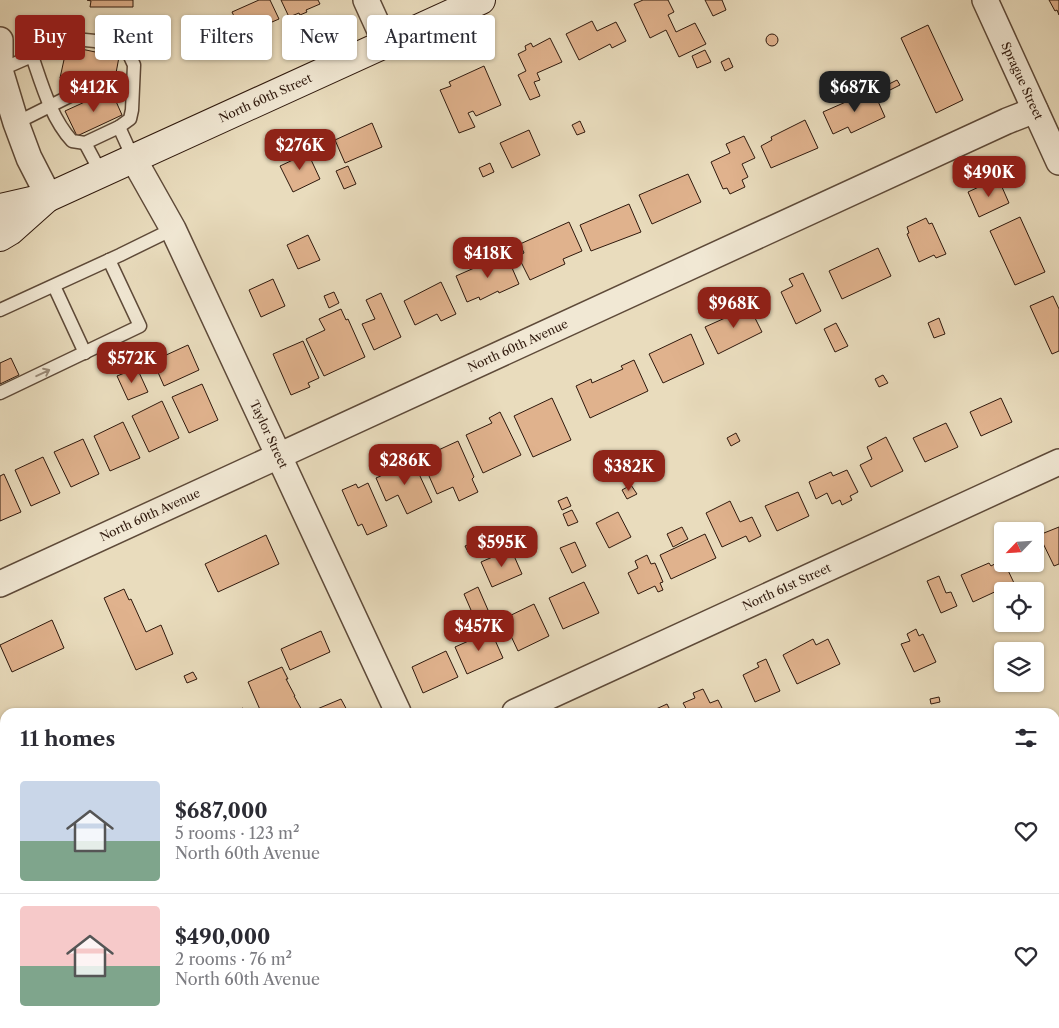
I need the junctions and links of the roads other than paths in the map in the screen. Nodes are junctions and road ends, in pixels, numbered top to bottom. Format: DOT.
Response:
graph roads {
  1 [pos="366,0"];
  2 [pos="482,0"];
  3 [pos="985,0"];
  4 [pos="373,15"];
  5 [pos="449,15"];
  6 [pos="0,40"];
  7 [pos="85,40"];
  8 [pos="367,53"];
  9 [pos="23,60"];
  10 [pos="33,60"];
  11 [pos="0,70"];
  12 [pos="102,94"];
  13 [pos="50,105"];
  14 [pos="1036,110"];
  15 [pos="16,123"];
  16 [pos="119,127"];
  17 [pos="85,142"];
  18 [pos="133,158"];
  19 [pos="1059,162"];
  20 [pos="101,173"];
  21 [pos="48,197"];
  22 [pos="0,208"];
  23 [pos="173,229"];
  24 [pos="0,236"];
  25 [pos="109,260"];
  26 [pos="54,286"];
  27 [pos="0,310"];
  28 [pos="85,353"];
  29 [pos="0,393"];
  30 [pos="279,456"];
  31 [pos="1059,462"];
  32 [pos="0,584"];
  33 [pos="396,708"];
  34 [pos="524,708"];
  1 -- 4 [label="street"];
  2 -- 5 [label="main road, North 60th Street"];
  3 -- 14 [label="street, Sprague Street"];
  6 -- 11 [label="street"];
  7 -- 16 [label="lane"];
  8 -- 18 [label="main road, North 60th Street"];
  9 -- 11 [label="lane"];
  10 -- 13 [label="lane"];
  11 -- 15 [label="street"];
  12 -- 13 [label="lane"];
  13 -- 15 [label="lane"];
  13 -- 17 [label="lane"];
  14 -- 19 [label="street, Sprague Street"];
  14 -- 30 [label="street, North 60th Avenue"];
  15 -- 21 [label="street"];
  16 -- 17 [label="lane"];
  16 -- 18 [label="lane"];
  17 -- 20 [label="lane"];
  18 -- 20 [label="main road, North 60th Street"];
  18 -- 23 [label="street, Taylor Street"];
  20 -- 21 [label="main road, North 60th Street"];
  21 -- 22 [label="main road, North 60th Street"];
  21 -- 24 [label="main road, North 60th Street"];
  23 -- 25 [label="lane"];
  23 -- 30 [label="street, Taylor Street"];
  25 -- 26 [label="lane"];
  25 -- 28 [label="lane"];
  26 -- 27 [label="lane"];
  26 -- 28 [label="lane"];
  29 -- 28 [label="lane, one-way"];
  30 -- 32 [label="street, North 60th Avenue"];
  30 -- 33 [label="street, Taylor Street"];
  31 -- 34 [label="street, North 61st Street"];
}
